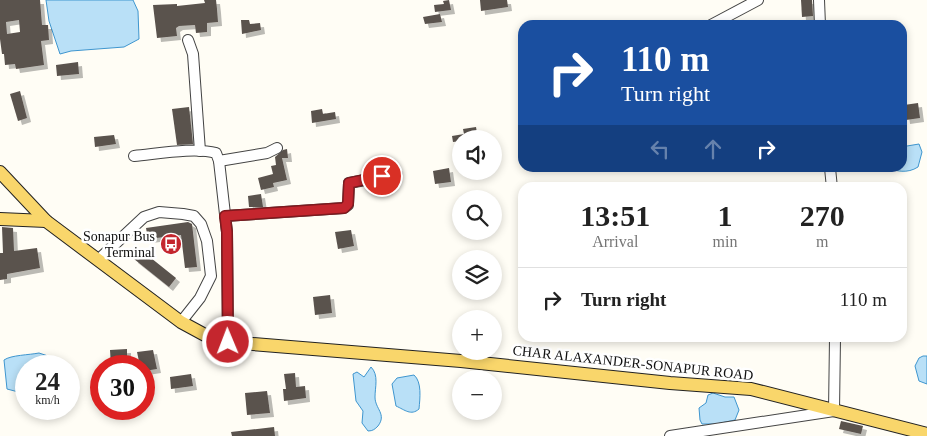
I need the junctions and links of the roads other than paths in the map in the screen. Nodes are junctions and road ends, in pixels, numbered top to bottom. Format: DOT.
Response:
graph roads {
  1 [pos="758,0"];
  2 [pos="819,0"];
  3 [pos="720,20"];
  4 [pos="820,20"];
  5 [pos="188,40"];
  6 [pos="277,148"];
  7 [pos="200,152"];
  8 [pos="134,156"];
  9 [pos="219,160"];
  10 [pos="0,172"];
  11 [pos="397,174"];
  12 [pos="225,216"];
  13 [pos="0,219"];
  14 [pos="46,221"];
  15 [pos="98,260"];
  16 [pos="181,322"];
  17 [pos="228,342"];
  18 [pos="835,342"];
  19 [pos="834,411"];
  20 [pos="927,434"];
  21 [pos="670,436"];
  1 -- 3 [label="street"];
  2 -- 4 [label="street"];
  5 -- 7 [label="street"];
  6 -- 9 [label="street"];
  7 -- 8 [label="street"];
  7 -- 9 [label="street"];
  9 -- 12 [label="street"];
  10 -- 14 [label="main road, CHAR ALAXANDER-SONAPUR ROAD"];
  11 -- 12 [label="street"];
  12 -- 17 [label="street"];
  13 -- 14 [label="main road"];
  14 -- 15 [label="main road, CHAR ALAXANDER-SONAPUR ROAD"];
  15 -- 16 [label="main road, CHAR ALAXANDER-SONAPUR ROAD"];
  15 -- 16 [label="street"];
  16 -- 17 [label="main road, CHAR ALAXANDER-SONAPUR ROAD"];
  17 -- 19 [label="main road, CHAR ALAXANDER-SONAPUR ROAD"];
  18 -- 19 [label="street"];
  19 -- 20 [label="main road, CHAR ALAXANDER-SONAPUR ROAD"];
  19 -- 21 [label="street"];
}
